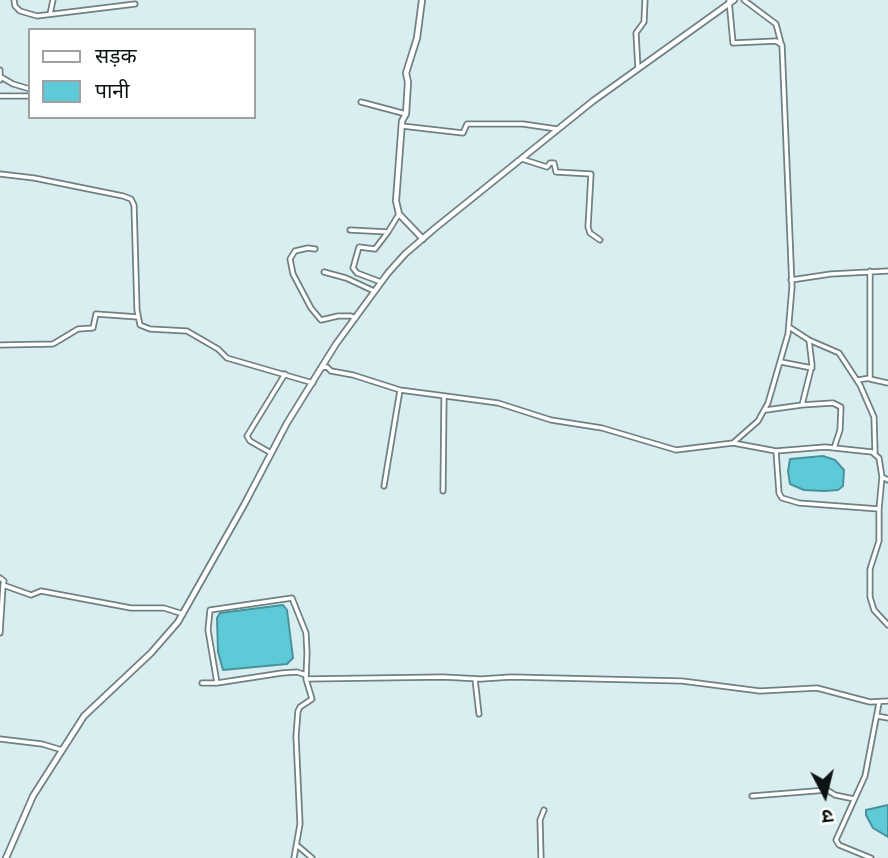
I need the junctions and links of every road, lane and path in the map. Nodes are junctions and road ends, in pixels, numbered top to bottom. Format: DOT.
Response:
graph roads {
  1 [pos="14,0"];
  2 [pos="53,0"];
  3 [pos="92,0"];
  4 [pos="422,0"];
  5 [pos="645,0"];
  6 [pos="744,0"];
  7 [pos="731,1"];
  8 [pos="135,4"];
  9 [pos="94,8"];
  10 [pos="50,14"];
  11 [pos="781,43"];
  12 [pos="638,69"];
  13 [pos="0,70"];
  14 [pos="0,79"];
  15 [pos="28,88"];
  16 [pos="0,96"];
  17 [pos="28,96"];
  18 [pos="360,102"];
  19 [pos="406,114"];
  20 [pos="402,126"];
  21 [pos="559,129"];
  22 [pos="523,159"];
  23 [pos="0,174"];
  24 [pos="399,214"];
  25 [pos="351,230"];
  26 [pos="388,232"];
  27 [pos="423,239"];
  28 [pos="600,240"];
  29 [pos="315,249"];
  30 [pos="870,271"];
  31 [pos="888,271"];
  32 [pos="324,272"];
  33 [pos="791,280"];
  34 [pos="381,282"];
  35 [pos="374,291"];
  36 [pos="138,317"];
  37 [pos="355,318"];
  38 [pos="789,327"];
  39 [pos="809,340"];
  40 [pos="0,345"];
  41 [pos="781,362"];
  42 [pos="321,368"];
  43 [pos="812,368"];
  44 [pos="285,374"];
  45 [pos="870,379"];
  46 [pos="857,380"];
  47 [pos="313,383"];
  48 [pos="888,383"];
  49 [pos="400,390"];
  50 [pos="444,396"];
  51 [pos="801,405"];
  52 [pos="765,410"];
  53 [pos="733,443"];
  54 [pos="834,448"];
  55 [pos="776,451"];
  56 [pos="271,453"];
  57 [pos="875,453"];
  58 [pos="882,477"];
  59 [pos="888,480"];
  60 [pos="384,486"];
  61 [pos="443,491"];
  62 [pos="879,509"];
  63 [pos="879,535"];
  64 [pos="888,537"];
  65 [pos="0,578"];
  66 [pos="3,585"];
  67 [pos="183,614"];
  68 [pos="888,625"];
  69 [pos="0,633"];
  70 [pos="306,677"];
  71 [pos="475,679"];
  72 [pos="202,683"];
  73 [pos="217,683"];
  74 [pos="888,701"];
  75 [pos="879,703"];
  76 [pos="479,714"];
  77 [pos="877,716"];
  78 [pos="888,718"];
  79 [pos="0,739"];
  80 [pos="62,750"];
  81 [pos="752,796"];
  82 [pos="854,799"];
  83 [pos="544,810"];
  84 [pos="298,846"];
  85 [pos="6,858"];
  86 [pos="294,858"];
  87 [pos="312,858"];
  88 [pos="541,858"];
  89 [pos="871,858"];
  1 -- 10 [label="street"];
  2 -- 10 [label="street"];
  3 -- 9 [label="street"];
  4 -- 19 [label="street"];
  5 -- 12 [label="street"];
  6 -- 11 [label="street"];
  7 -- 11 [label="street"];
  7 -- 12 [label="street"];
  8 -- 9 [label="street"];
  9 -- 10 [label="street"];
  11 -- 33 [label="street"];
  12 -- 21 [label="street"];
  13 -- 14 [label="street"];
  14 -- 15 [label="street"];
  16 -- 17 [label="street"];
  18 -- 19 [label="street"];
  19 -- 20 [label="street"];
  20 -- 21 [label="street"];
  20 -- 24 [label="street"];
  21 -- 22 [label="street"];
  22 -- 27 [label="street"];
  22 -- 28 [label="street"];
  23 -- 36 [label="street"];
  24 -- 26 [label="street"];
  24 -- 27 [label="street"];
  25 -- 26 [label="street"];
  26 -- 34 [label="street"];
  27 -- 34 [label="street"];
  29 -- 37 [label="street"];
  30 -- 31 [label="street"];
  30 -- 33 [label="street"];
  30 -- 45 [label="street"];
  32 -- 35 [label="street"];
  33 -- 38 [label="street"];
  34 -- 35 [label="street"];
  35 -- 37 [label="street"];
  36 -- 40 [label="street"];
  36 -- 44 [label="street"];
  37 -- 42 [label="street"];
  38 -- 39 [label="street"];
  38 -- 41 [label="street"];
  39 -- 43 [label="street"];
  39 -- 46 [label="street"];
  41 -- 43 [label="street"];
  41 -- 52 [label="street"];
  42 -- 47 [label="street"];
  42 -- 49 [label="street"];
  43 -- 51 [label="street"];
  44 -- 47 [label="street"];
  44 -- 56 [label="street"];
  45 -- 46 [label="street"];
  45 -- 48 [label="street"];
  46 -- 57 [label="street"];
  47 -- 56 [label="street"];
  49 -- 50 [label="street"];
  49 -- 60 [label="street"];
  50 -- 53 [label="street"];
  50 -- 61 [label="street"];
  51 -- 52 [label="street"];
  51 -- 54 [label="street"];
  52 -- 53 [label="street"];
  53 -- 55 [label="street"];
  54 -- 55 [label="street"];
  54 -- 57 [label="street"];
  55 -- 62 [label="street"];
  56 -- 67 [label="street"];
  57 -- 58 [label="street"];
  58 -- 59 [label="street"];
  58 -- 62 [label="street"];
  62 -- 63 [label="street"];
  63 -- 64 [label="street"];
  63 -- 68 [label="street"];
  65 -- 66 [label="street"];
  66 -- 67 [label="street"];
  66 -- 69 [label="street"];
  67 -- 80 [label="street"];
  70 -- 71 [label="street"];
  70 -- 73 [label="street"];
  70 -- 73 [label="street"];
  70 -- 84 [label="street"];
  71 -- 75 [label="street"];
  71 -- 76 [label="street"];
  72 -- 73 [label="street"];
  74 -- 75 [label="street"];
  75 -- 77 [label="street"];
  77 -- 78 [label="street"];
  77 -- 82 [label="street"];
  79 -- 80 [label="street"];
  80 -- 85 [label="street"];
  81 -- 82 [label="street"];
  82 -- 89 [label="street"];
  83 -- 88 [label="street"];
  84 -- 86 [label="street"];
  84 -- 87 [label="street"];
}
